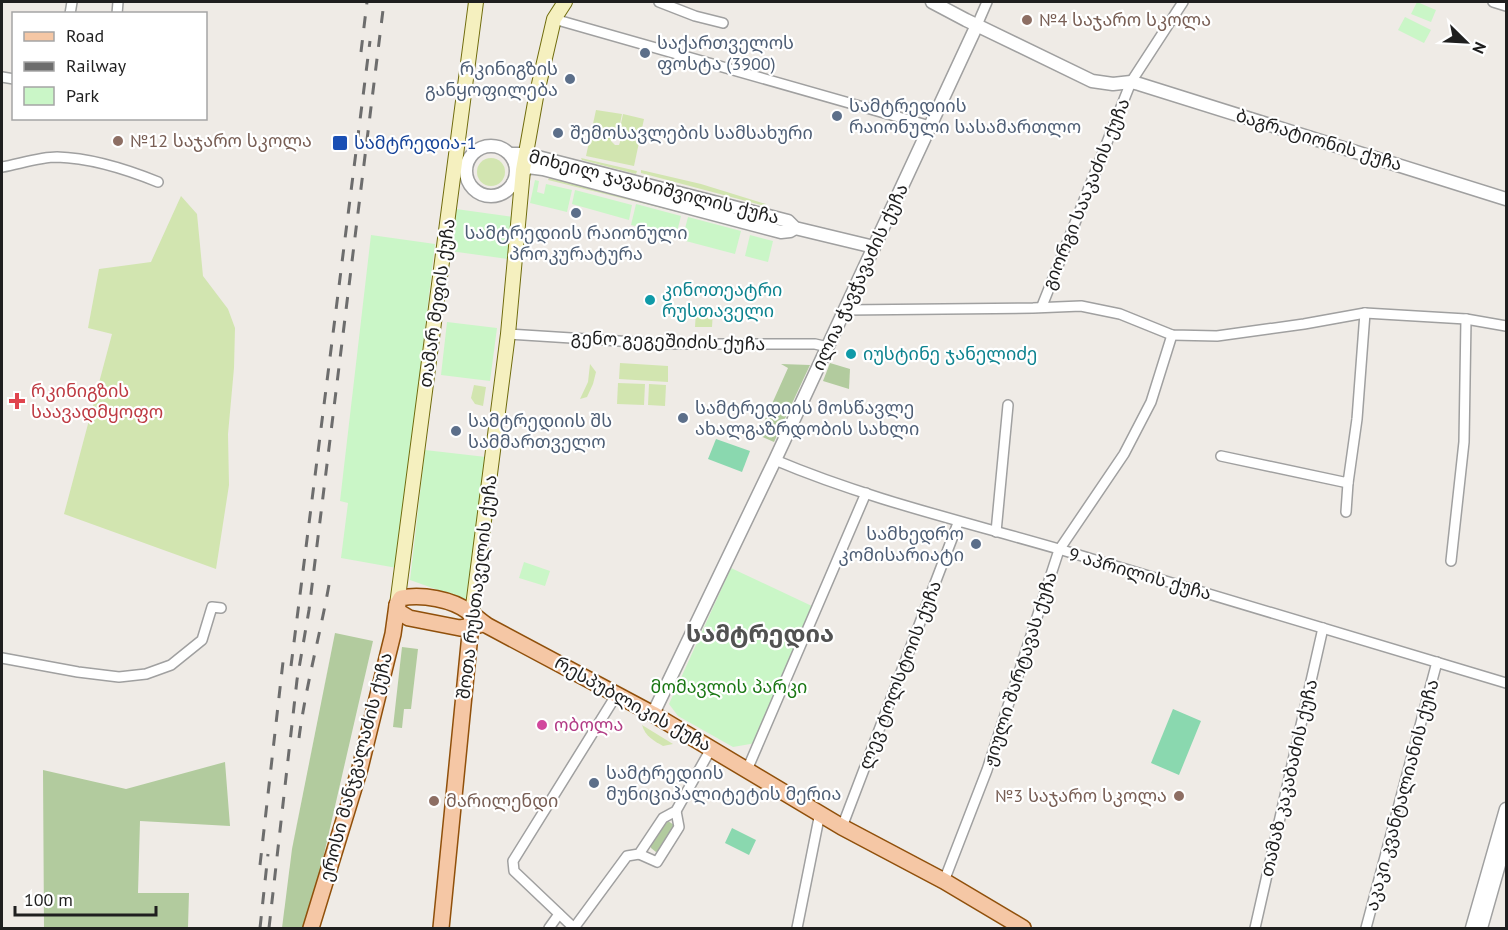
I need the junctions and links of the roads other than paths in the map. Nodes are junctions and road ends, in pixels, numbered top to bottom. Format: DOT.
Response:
graph roads {
  1 [pos="476,2"];
  2 [pos="565,2"];
  3 [pos="659,2"];
  4 [pos="932,2"];
  5 [pos="987,2"];
  6 [pos="1184,2"];
  7 [pos="1493,2"];
  8 [pos="1506,6"];
  9 [pos="554,19"];
  10 [pos="723,23"];
  11 [pos="977,25"];
  12 [pos="1131,82"];
  13 [pos="930,126"];
  14 [pos="472,154"];
  15 [pos="510,154"];
  16 [pos="526,154"];
  17 [pos="455,159"];
  18 [pos="2,167"];
  19 [pos="523,170"];
  20 [pos="454,175"];
  21 [pos="158,182"];
  22 [pos="513,183"];
  23 [pos="471,186"];
  24 [pos="1506,199"];
  25 [pos="795,228"];
  26 [pos="874,247"];
  27 [pos="1042,306"];
  28 [pos="845,310"];
  29 [pos="1365,313"];
  30 [pos="1466,319"];
  31 [pos="1506,326"];
  32 [pos="508,334"];
  33 [pos="1172,335"];
  34 [pos="828,347"];
  35 [pos="1008,405"];
  36 [pos="1221,456"];
  37 [pos="775,460"];
  38 [pos="1348,483"];
  39 [pos="866,493"];
  40 [pos="1346,512"];
  41 [pos="958,523"];
  42 [pos="996,532"];
  43 [pos="1059,549"];
  44 [pos="1451,561"];
  45 [pos="473,596"];
  46 [pos="397,605"];
  47 [pos="221,608"];
  48 [pos="470,626"];
  49 [pos="490,627"];
  50 [pos="1323,628"];
  51 [pos="2,658"];
  52 [pos="1437,662"];
  53 [pos="1506,683"];
  54 [pos="617,694"];
  55 [pos="653,714"];
  56 [pos="712,747"];
  57 [pos="747,770"];
  58 [pos="1506,809"];
  59 [pos="676,811"];
  60 [pos="820,813"];
  61 [pos="842,827"];
  62 [pos="1506,840"];
  63 [pos="639,854"];
  64 [pos="944,881"];
  65 [pos="559,914"];
  66 [pos="1013,926"];
  67 [pos="311,928"];
  68 [pos="441,928"];
  69 [pos="549,928"];
  70 [pos="574,928"];
  71 [pos="797,928"];
  72 [pos="1255,928"];
  73 [pos="1366,928"];
  74 [pos="1472,928"];
  75 [pos="1481,928"];
  1 -- 17 [label="main road, თამარ მეფის ქუჩა"];
  2 -- 9 [label="main road, შოთა რუსთაველის ქუჩა"];
  3 -- 10 [label="street"];
  4 -- 11 [label="street, ბაგრატიონის ქუჩა"];
  5 -- 11 [label="street, ილია ჭავჭავაძის ქუჩა"];
  6 -- 12 [label="street, გიორგი სააკაძის ქუჩა"];
  7 -- 8 [label="street"];
  9 -- 13 [label="street"];
  9 -- 16 [label="main road, შოთა რუსთაველის ქუჩა"];
  11 -- 12 [label="street, ბაგრატიონის ქუჩა"];
  11 -- 13 [label="street, ილია ჭავჭავაძის ქუჩა"];
  12 -- 24 [label="street, ბაგრატიონის ქუჩა"];
  12 -- 27 [label="street, გიორგი სააკაძის ქუჩა"];
  13 -- 26 [label="street, ილია ჭავჭავაძის ქუჩა"];
  14 -- 15 [label="street"];
  14 -- 17 [label="street"];
  14 -- 23 [label="street"];
  15 -- 16 [label="street, მიხეილ ჯავახიშვილის ქუჩა"];
  15 -- 22 [label="street"];
  16 -- 19 [label="main road, შოთა რუსთაველის ქუჩა"];
  16 -- 25 [label="street, მიხეილ ჯავახიშვილის ქუჩა"];
  17 -- 20 [label="main road, თამარ მეფის ქუჩა"];
  18 -- 21 [label="street"];
  19 -- 22 [label="street"];
  19 -- 25 [label="street, მიხეილ ჯავახიშვილის ქუჩა"];
  19 -- 32 [label="main road, შოთა რუსთაველის ქუჩა"];
  20 -- 23 [label="street"];
  20 -- 46 [label="main road, თამარ მეფის ქუჩა"];
  22 -- 23 [label="street"];
  25 -- 26 [label="street, მიხეილ ჯავახიშვილის ქუჩა"];
  26 -- 28 [label="street, ილია ჭავჭავაძის ქუჩა"];
  27 -- 28 [label="street"];
  27 -- 33 [label="street"];
  28 -- 34 [label="street, ილია ჭავჭავაძის ქუჩა"];
  29 -- 30 [label="street"];
  29 -- 33 [label="street"];
  29 -- 38 [label="street"];
  30 -- 31 [label="street"];
  30 -- 44 [label="street"];
  32 -- 34 [label="street, გენო გეგეშიძის ქუჩა"];
  32 -- 45 [label="main road, შოთა რუსთაველის ქუჩა"];
  33 -- 43 [label="street, ჟიული შარტავას ქუჩა"];
  34 -- 37 [label="street, ილია ჭავჭავაძის ქუჩა"];
  35 -- 42 [label="street"];
  36 -- 38 [label="street"];
  37 -- 39 [label="street, 9 აპრილის ქუჩა"];
  37 -- 55 [label="street, ილია ჭავჭავაძის ქუჩა"];
  38 -- 40 [label="street"];
  39 -- 41 [label="street, 9 აპრილის ქუჩა"];
  39 -- 57 [label="street"];
  41 -- 42 [label="street, 9 აპრილის ქუჩა"];
  41 -- 61 [label="street, ლევ ტოლსტოის ქუჩა"];
  42 -- 43 [label="street, 9 აპრილის ქუჩა"];
  43 -- 50 [label="street, 9 აპრილის ქუჩა"];
  43 -- 64 [label="street, ჟიული შარტავას ქუჩა"];
  45 -- 48 [label="main road, შოთა რუსთაველის ქუჩა"];
  45 -- 49 [label="main road"];
  46 -- 48 [label="main road"];
  46 -- 48 [label="main road"];
  46 -- 67 [label="main road, ეროსი მანჯგალაძის ქუჩა"];
  47 -- 51 [label="street"];
  48 -- 49 [label="main road"];
  48 -- 68 [label="main road, შოთა რუსთაველის ქუჩა"];
  49 -- 54 [label="main road, რესპუბლიკის ქუჩა"];
  50 -- 52 [label="street, 9 აპრილის ქუჩა"];
  50 -- 72 [label="street, თამაზ კაკაბაძის ქუჩა"];
  52 -- 53 [label="street, 9 აპრილის ქუჩა"];
  52 -- 73 [label="street, აკაკი კვანტალიანის ქუჩა"];
  54 -- 55 [label="main road, რესპუბლიკის ქუჩა"];
  54 -- 65 [label="street"];
  55 -- 56 [label="main road, რესპუბლიკის ქუჩა"];
  56 -- 57 [label="main road, რესპუბლიკის ქუჩა"];
  56 -- 59 [label="street"];
  57 -- 60 [label="main road, რესპუბლიკის ქუჩა"];
  58 -- 74 [label="street"];
  59 -- 63 [label="street"];
  59 -- 63 [label="street"];
  60 -- 61 [label="main road, რესპუბლიკის ქუჩა"];
  60 -- 71 [label="street"];
  61 -- 64 [label="main road, რესპუბლიკის ქუჩა"];
  62 -- 75 [label="street"];
  63 -- 70 [label="street"];
  64 -- 66 [label="main road, რესპუბლიკის ქუჩა"];
  65 -- 69 [label="street"];
  65 -- 70 [label="street"];
}
